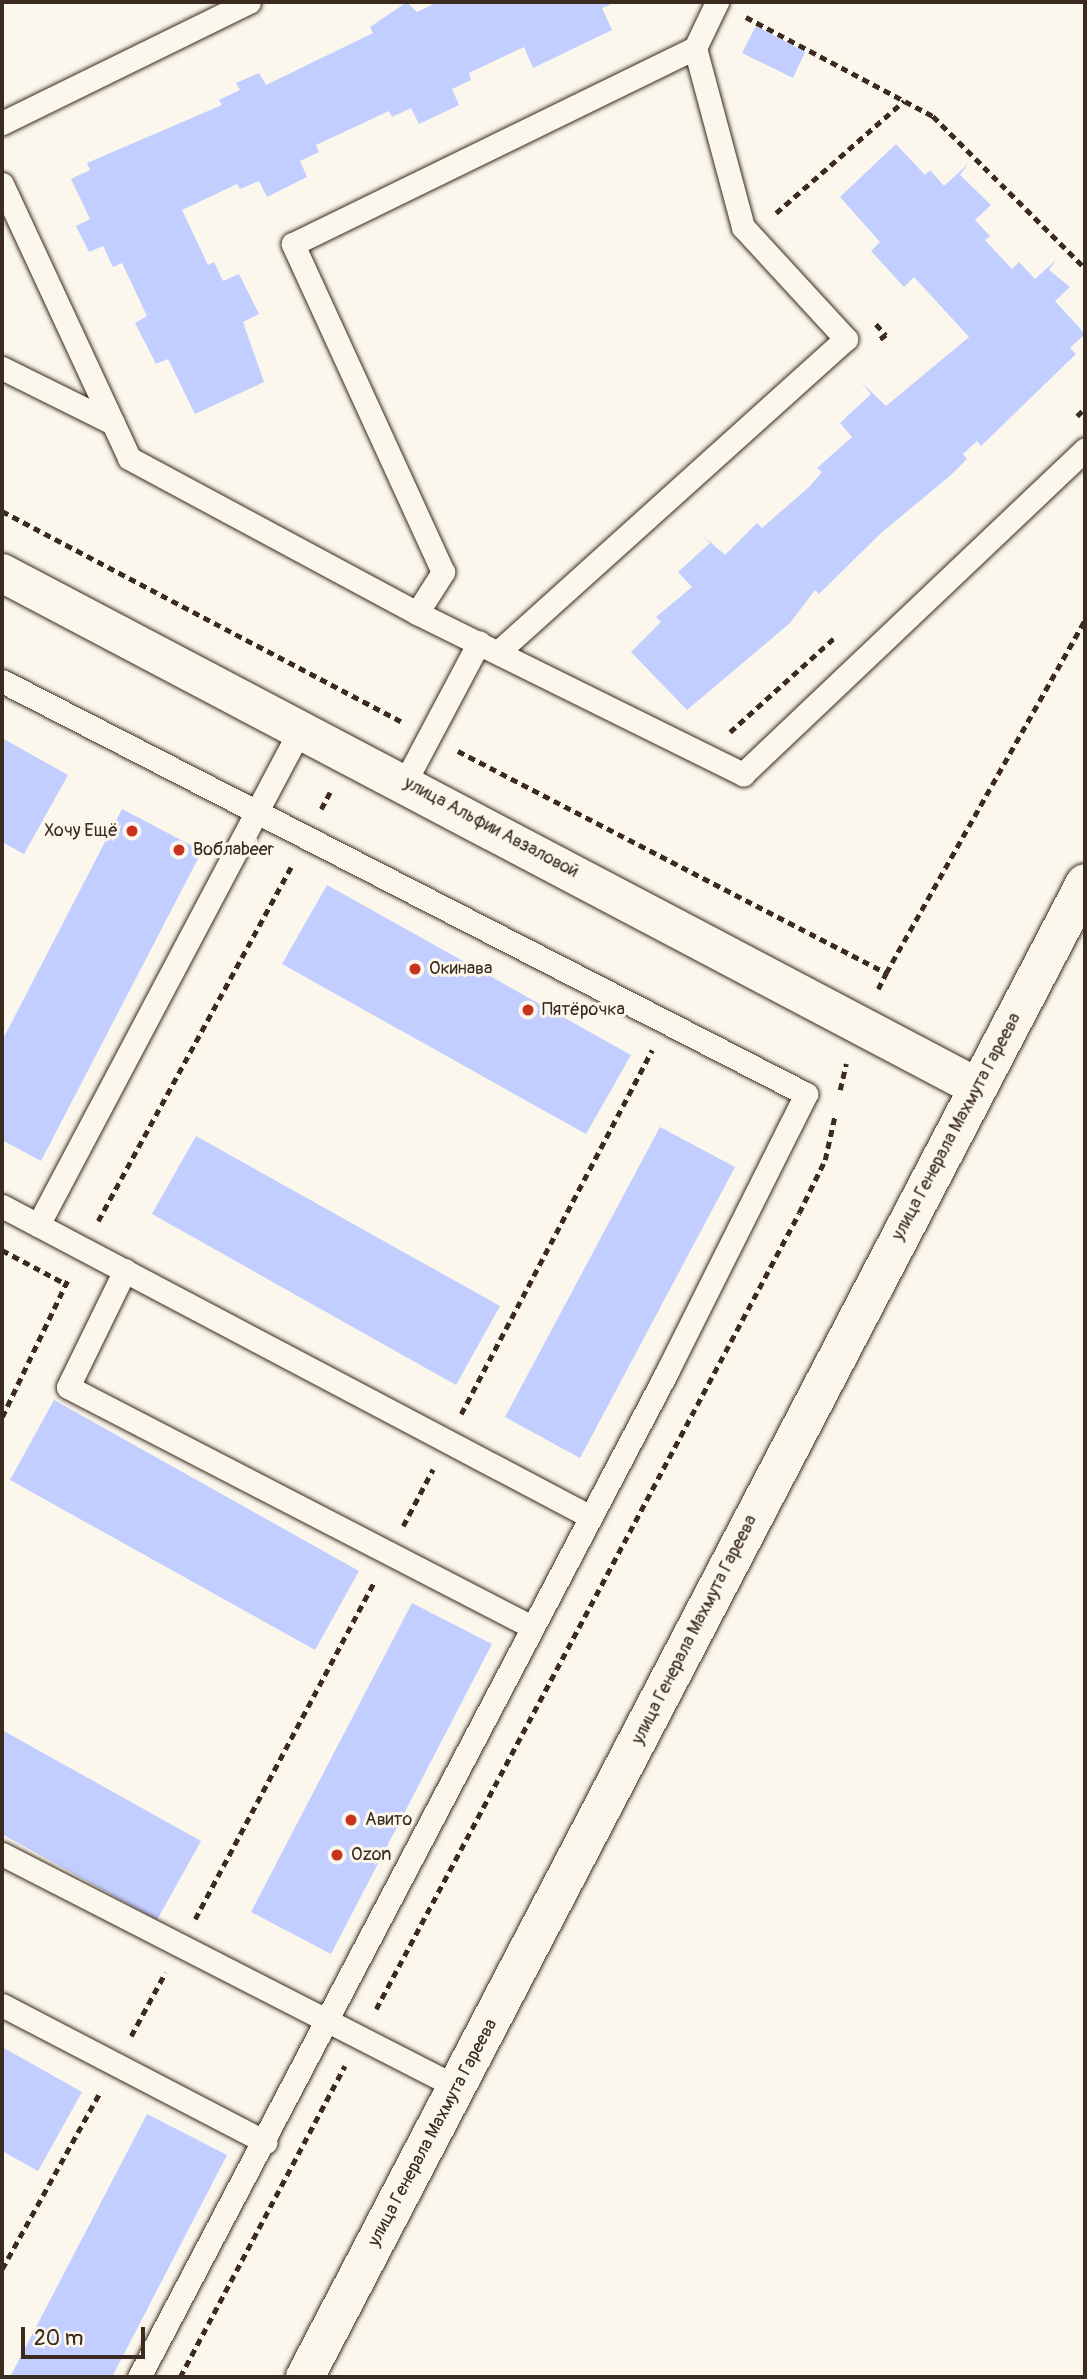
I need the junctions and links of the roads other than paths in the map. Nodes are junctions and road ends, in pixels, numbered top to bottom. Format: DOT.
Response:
graph roads {
  1 [pos="249,2"];
  2 [pos="717,2"];
  3 [pos="695,48"];
  4 [pos="2,123"];
  5 [pos="2,184"];
  6 [pos="2,368"];
  7 [pos="113,423"];
  8 [pos="1085,449"];
  9 [pos="2,573"];
  10 [pos="417,612"];
  11 [pos="489,647"];
  12 [pos="2,681"];
  13 [pos="300,730"];
  14 [pos="405,782"];
  15 [pos="257,812"];
  16 [pos="1085,883"];
  17 [pos="977,1087"];
  18 [pos="2,1206"];
  19 [pos="38,1225"];
  20 [pos="125,1270"];
  21 [pos="589,1516"];
  22 [pos="530,1626"];
  23 [pos="2,1854"];
  24 [pos="2,2005"];
  25 [pos="328,2024"];
  26 [pos="457,2087"];
  27 [pos="265,2142"];
  28 [pos="139,2377"];
  29 [pos="305,2377"];
  1 -- 4 [label="lane"];
  2 -- 3 [label="lane"];
  3 -- 10 [label="lane"];
  3 -- 11 [label="lane"];
  5 -- 7 [label="lane"];
  6 -- 7 [label="lane"];
  7 -- 10 [label="lane"];
  8 -- 11 [label="lane"];
  9 -- 13 [label="street, улица Альфии Авзаловой"];
  10 -- 11 [label="lane"];
  11 -- 14 [label="lane"];
  12 -- 15 [label="lane"];
  13 -- 14 [label="street, улица Альфии Авзаловой"];
  13 -- 15 [label="lane"];
  14 -- 17 [label="street, улица Альфии Авзаловой"];
  15 -- 19 [label="lane"];
  15 -- 21 [label="lane"];
  16 -- 17 [label="street, улица Генерала Махмута Гареева"];
  17 -- 26 [label="street, улица Генерала Махмута Гареева"];
  18 -- 19 [label="lane"];
  19 -- 20 [label="lane"];
  20 -- 21 [label="lane"];
  20 -- 22 [label="lane"];
  21 -- 22 [label="lane"];
  22 -- 25 [label="lane"];
  23 -- 25 [label="lane"];
  24 -- 27 [label="lane"];
  25 -- 26 [label="lane"];
  25 -- 27 [label="lane"];
  26 -- 29 [label="street, улица Генерала Махмута Гареева"];
  27 -- 28 [label="lane"];
}
